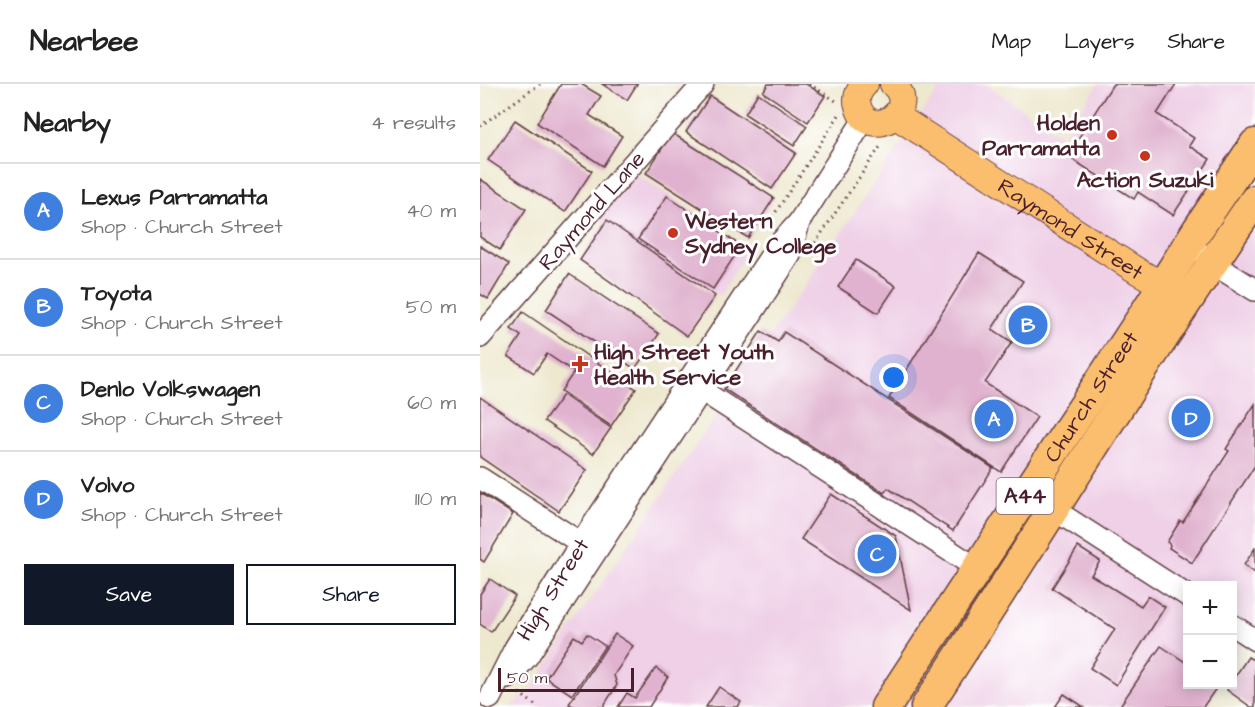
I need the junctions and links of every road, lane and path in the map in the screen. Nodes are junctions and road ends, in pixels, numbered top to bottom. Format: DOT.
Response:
graph roads {
  1 [pos="540,84"];
  2 [pos="703,84"];
  3 [pos="810,84"];
  4 [pos="893,84"];
  5 [pos="861,85"];
  6 [pos="835,101"];
  7 [pos="896,116"];
  8 [pos="865,118"];
  9 [pos="480,126"];
  10 [pos="1255,144"];
  11 [pos="1255,200"];
  12 [pos="1198,229"];
  13 [pos="1222,269"];
  14 [pos="1163,285"];
  15 [pos="1255,290"];
  16 [pos="1191,294"];
  17 [pos="480,337"];
  18 [pos="696,387"];
  19 [pos="480,478"];
  20 [pos="1028,493"];
  21 [pos="1053,510"];
  22 [pos="588,548"];
  23 [pos="978,569"];
  24 [pos="1183,593"];
  25 [pos="1237,628"];
  26 [pos="1255,640"];
  27 [pos="489,700"];
  28 [pos="886,707"];
  29 [pos="926,707"];
  1 -- 9 [label="path"];
  2 -- 17 [label="street, Raymond Lane"];
  3 -- 6 [label="path"];
  4 -- 7 [label="main road"];
  5 -- 8 [label="main road"];
  7 -- 8 [label="main road"];
  7 -- 14 [label="main road, Raymond Street"];
  8 -- 18 [label="street, High Street"];
  10 -- 12 [label="highway, Church Street / A44"];
  11 -- 13 [label="highway, Church Street / A44"];
  12 -- 13 [label="street"];
  12 -- 14 [label="highway, Church Street / A44"];
  13 -- 15 [label="street"];
  13 -- 16 [label="highway, Church Street / A44"];
  14 -- 16 [label="street, Raymond Street"];
  14 -- 20 [label="highway, Church Street / A44"];
  16 -- 21 [label="highway, Church Street / A44"];
  18 -- 22 [label="street, High Street"];
  18 -- 23 [label="street"];
  19 -- 22 [label="street"];
  20 -- 21 [label="street"];
  20 -- 23 [label="highway, Church Street / A44"];
  21 -- 24 [label="street"];
  21 -- 29 [label="highway, Church Street / A44"];
  22 -- 27 [label="street, High Street"];
  23 -- 28 [label="highway, Church Street / A44"];
  25 -- 26 [label="street"];
}
